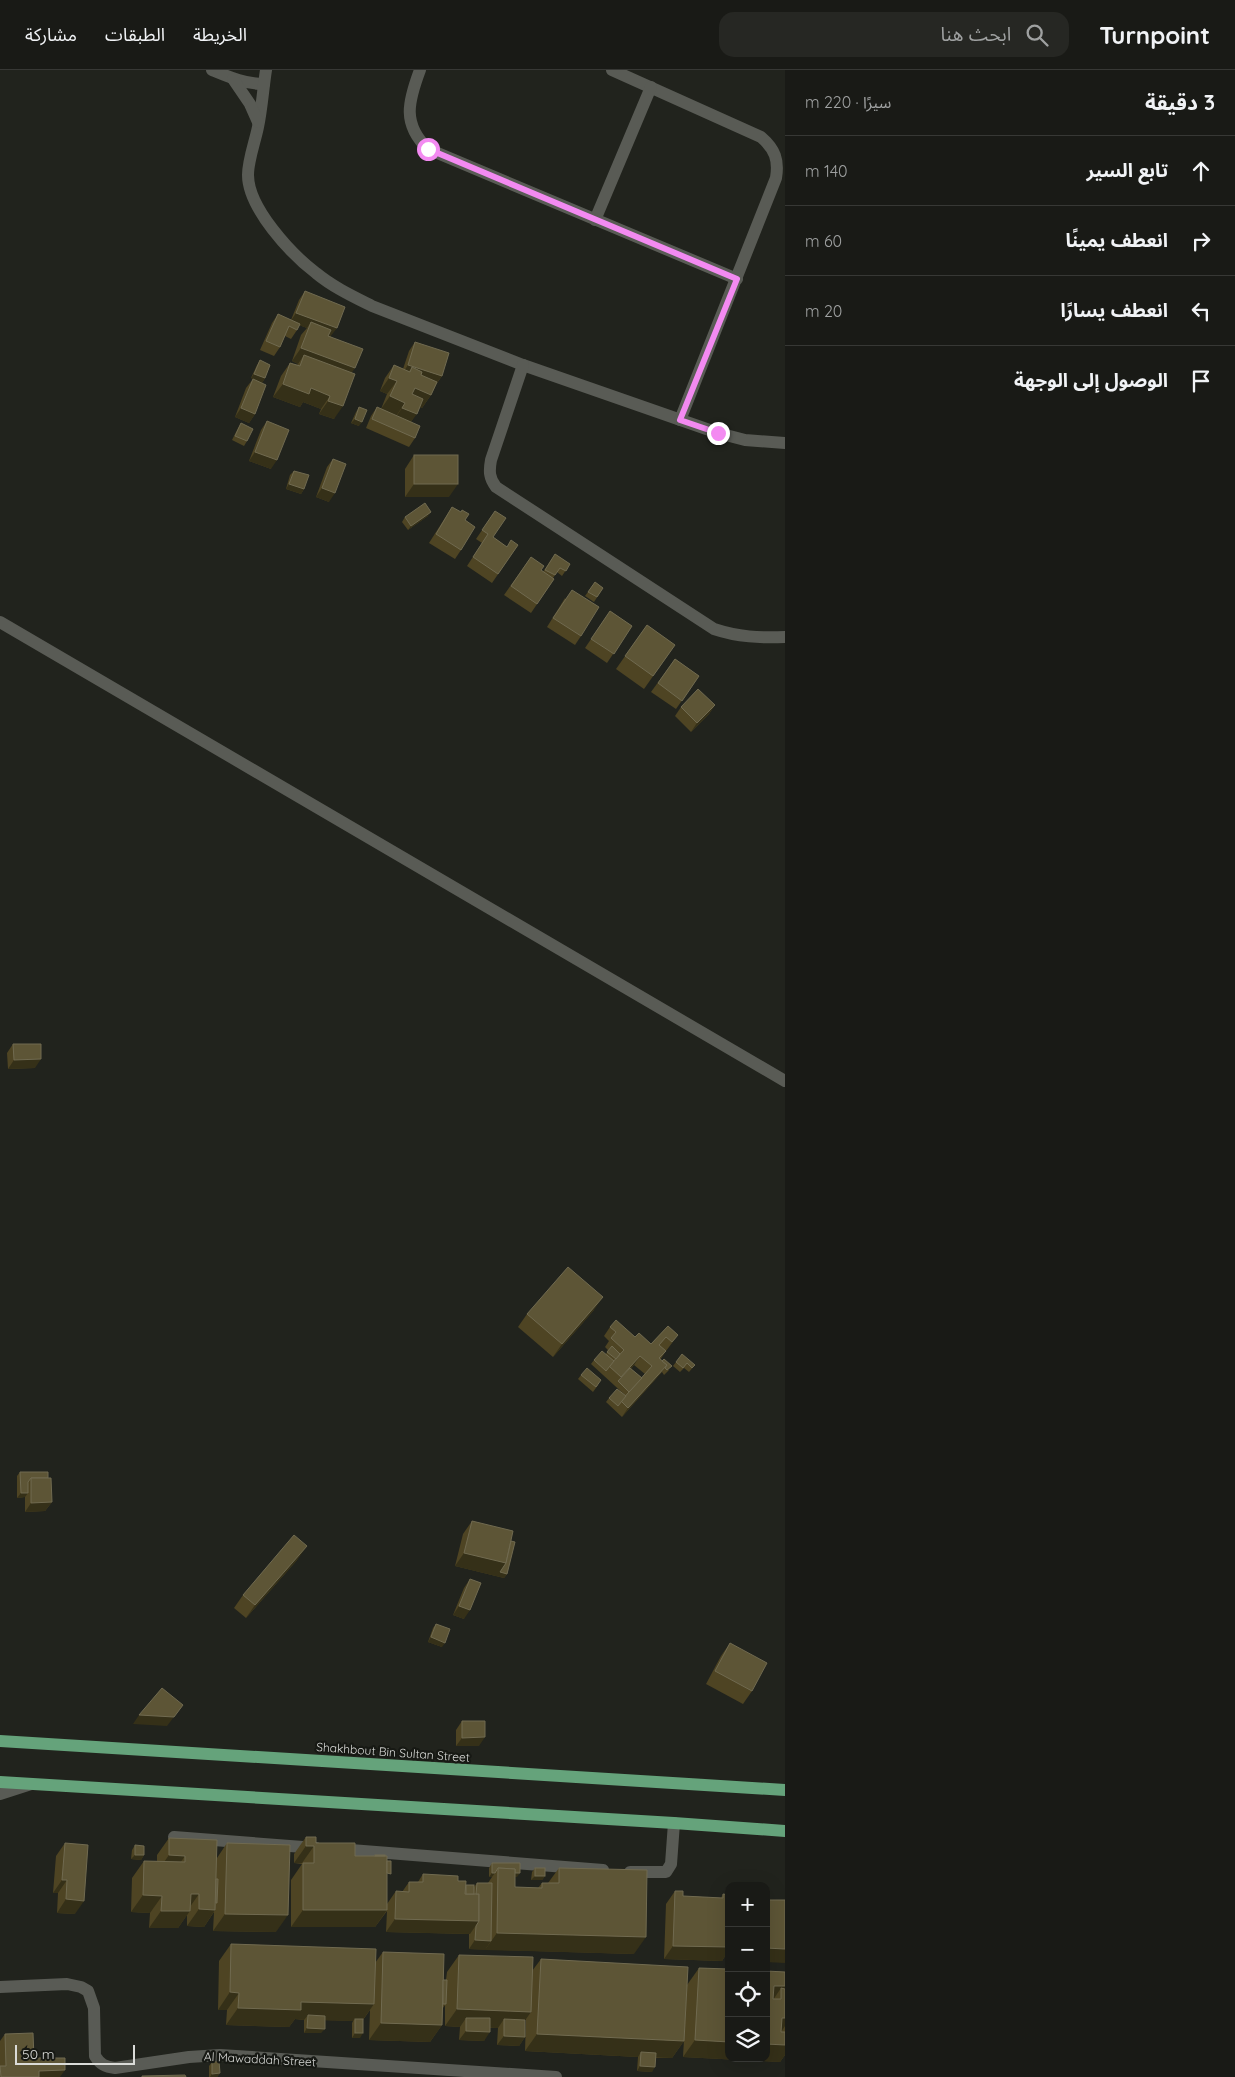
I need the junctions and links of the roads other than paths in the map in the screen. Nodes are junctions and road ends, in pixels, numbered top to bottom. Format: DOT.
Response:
graph roads {
  1 [pos="212,70"];
  2 [pos="266,70"];
  3 [pos="420,70"];
  4 [pos="612,70"];
  5 [pos="233,79"];
  6 [pos="264,84"];
  7 [pos="651,87"];
  8 [pos="259,124"];
  9 [pos="595,220"];
  10 [pos="737,279"];
  11 [pos="523,365"];
  12 [pos="680,420"];
  13 [pos="785,442"];
  14 [pos="0,622"];
  15 [pos="785,637"];
  16 [pos="785,1081"];
  17 [pos="0,1741"];
  18 [pos="0,1782"];
  19 [pos="32,1784"];
  20 [pos="785,1790"];
  21 [pos="0,1794"];
  22 [pos="674,1823"];
  23 [pos="785,1831"];
  24 [pos="174,1837"];
  25 [pos="0,1987"];
  26 [pos="462,2075"];
  27 [pos="556,2077"];
  1 -- 5 [label="street"];
  2 -- 6 [label="street"];
  3 -- 9 [label="street"];
  4 -- 7 [label="street"];
  5 -- 6 [label="street"];
  5 -- 8 [label="street"];
  6 -- 8 [label="street"];
  7 -- 9 [label="street"];
  7 -- 10 [label="street"];
  8 -- 11 [label="street"];
  9 -- 10 [label="street"];
  10 -- 12 [label="street"];
  11 -- 12 [label="street"];
  11 -- 15 [label="street"];
  12 -- 13 [label="street"];
  14 -- 16 [label="street"];
  17 -- 20 [label="main road, Shakhbout Bin Sultan Street"];
  18 -- 19 [label="main road"];
  19 -- 21 [label="street"];
  19 -- 22 [label="main road"];
  22 -- 23 [label="main road"];
  22 -- 24 [label="street"];
  25 -- 26 [label="street, Al Mawaddah Street"];
  26 -- 27 [label="street, Al Mawaddah Street"];
}
